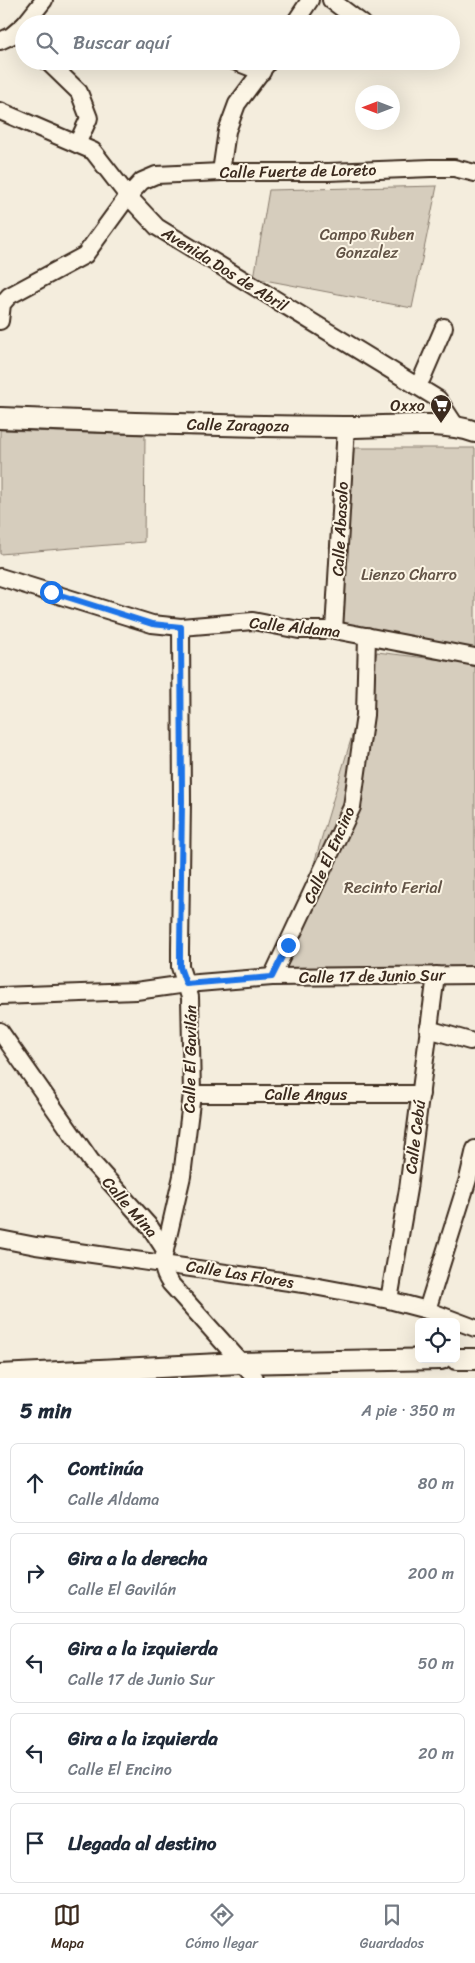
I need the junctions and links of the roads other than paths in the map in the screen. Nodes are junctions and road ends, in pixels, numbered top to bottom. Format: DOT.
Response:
graph roads {
  1 [pos="44,0"];
  2 [pos="310,0"];
  3 [pos="331,0"];
  4 [pos="32,15"];
  5 [pos="300,15"];
  6 [pos="351,15"];
  7 [pos="56,70"];
  8 [pos="263,70"];
  9 [pos="0,110"];
  10 [pos="76,144"];
  11 [pos="220,172"];
  12 [pos="475,173"];
  13 [pos="128,196"];
  14 [pos="0,321"];
  15 [pos="444,327"];
  16 [pos="416,386"];
  17 [pos="0,418"];
  18 [pos="455,426"];
  19 [pos="346,427"];
  20 [pos="475,432"];
  21 [pos="0,577"];
  22 [pos="181,627"];
  23 [pos="334,630"];
  24 [pos="367,636"];
  25 [pos="475,657"];
  26 [pos="436,974"];
  27 [pos="475,975"];
  28 [pos="272,977"];
  29 [pos="186,984"];
  30 [pos="0,996"];
  31 [pos="428,1029"];
  32 [pos="0,1031"];
  33 [pos="470,1041"];
  34 [pos="192,1094"];
  35 [pos="421,1094"];
  36 [pos="475,1149"];
  37 [pos="472,1178"];
  38 [pos="0,1239"];
  39 [pos="164,1256"];
  40 [pos="389,1300"];
  41 [pos="427,1310"];
  42 [pos="475,1328"];
  43 [pos="460,1359"];
  44 [pos="475,1359"];
  45 [pos="415,1360"];
  46 [pos="240,1363"];
  47 [pos="1,1374"];
  48 [pos="255,1378"];
  1 -- 4 [label="street"];
  2 -- 5 [label="street"];
  3 -- 6 [label="street"];
  7 -- 10 [label="street"];
  8 -- 11 [label="street"];
  9 -- 10 [label="street, Avenida Dos de Abril"];
  10 -- 13 [label="street, Avenida Dos de Abril"];
  11 -- 12 [label="street, Calle Fuerte de Loreto"];
  11 -- 13 [label="street, Calle Fuerte de Loreto"];
  13 -- 14 [label="street, Calle Fuerte de Loreto"];
  13 -- 16 [label="street, Avenida Dos de Abril"];
  15 -- 16 [label="street"];
  16 -- 18 [label="street, Avenida Dos de Abril"];
  17 -- 19 [label="main road, Calle Zaragoza"];
  18 -- 19 [label="main road, Calle Zaragoza"];
  18 -- 20 [label="main road, Calle Zaragoza"];
  19 -- 23 [label="street, Calle Abasolo"];
  21 -- 22 [label="street, Calle Aldama"];
  22 -- 23 [label="street, Calle Aldama"];
  22 -- 29 [label="street, Calle El Gavilán"];
  23 -- 24 [label="street, Calle Aldama"];
  24 -- 25 [label="street, Calle Aldama"];
  24 -- 28 [label="street, Calle El Encino"];
  26 -- 27 [label="street, Calle 17 de Junio Sur"];
  26 -- 28 [label="street, Calle 17 de Junio Sur"];
  26 -- 31 [label="street, Calle Cebú"];
  28 -- 29 [label="street, Calle 17 de Junio Sur"];
  29 -- 30 [label="street, Calle 17 de Junio Sur"];
  29 -- 34 [label="street, Calle El Gavilán"];
  31 -- 33 [label="street"];
  31 -- 35 [label="street, Calle Cebú"];
  32 -- 39 [label="street, Calle Mina"];
  34 -- 35 [label="street, Calle Angus"];
  34 -- 39 [label="street, Calle El Gavilán"];
  35 -- 40 [label="street, Calle Cebú"];
  36 -- 37 [label="street"];
  37 -- 41 [label="street"];
  38 -- 39 [label="street, Calle Las Flores"];
  39 -- 40 [label="street, Calle Las Flores"];
  39 -- 46 [label="street, Calle Mina"];
  40 -- 41 [label="street, Calle Las Flores"];
  41 -- 42 [label="street, Calle Las Flores"];
  43 -- 44 [label="main road"];
  45 -- 46 [label="main road"];
  46 -- 47 [label="main road"];
  46 -- 48 [label="street, Calle Mina"];
}
